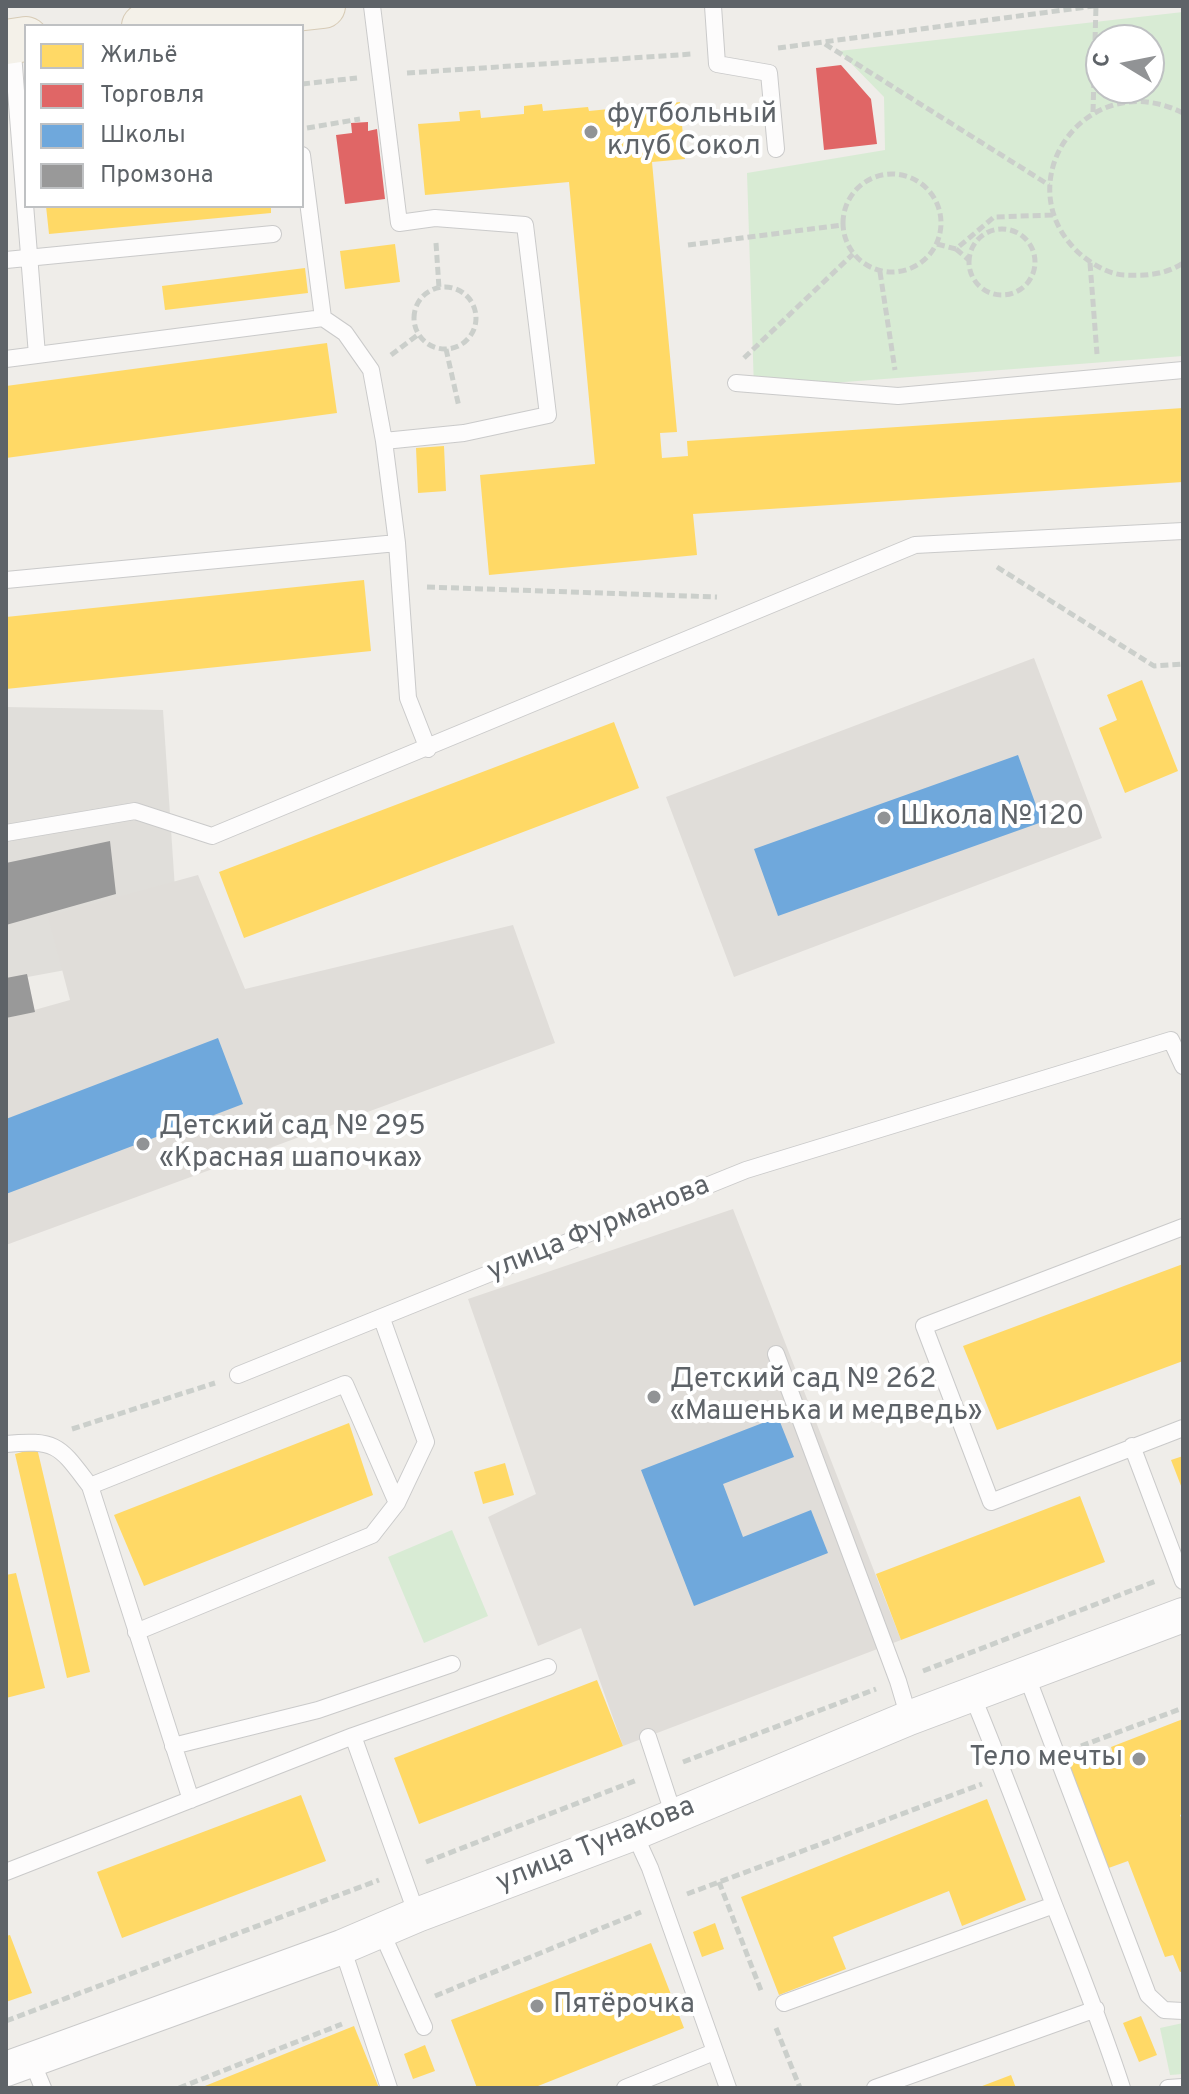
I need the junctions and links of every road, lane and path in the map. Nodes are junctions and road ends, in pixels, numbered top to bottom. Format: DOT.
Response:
graph roads {
  1 [pos="323,6"];
  2 [pos="372,6"];
  3 [pos="713,6"];
  4 [pos="1096,6"];
  5 [pos="274,19"];
  6 [pos="181,24"];
  7 [pos="15,41"];
  8 [pos="824,44"];
  9 [pos="1093,112"];
  10 [pos="1183,113"];
  11 [pos="776,149"];
  12 [pos="304,171"];
  13 [pos="24,180"];
  14 [pos="1049,185"];
  15 [pos="26,208"];
  16 [pos="1054,215"];
  17 [pos="435,218"];
  18 [pos="842,225"];
  19 [pos="273,234"];
  20 [pos="937,244"];
  21 [pos="688,245"];
  22 [pos="956,249"];
  23 [pos="853,254"];
  24 [pos="29,258"];
  25 [pos="6,260"];
  26 [pos="970,261"];
  27 [pos="1090,263"];
  28 [pos="1183,263"];
  29 [pos="880,272"];
  30 [pos="439,288"];
  31 [pos="323,318"];
  32 [pos="419,334"];
  33 [pos="446,349"];
  34 [pos="37,355"];
  35 [pos="6,359"];
  36 [pos="371,370"];
  37 [pos="1183,370"];
  38 [pos="736,375"];
  39 [pos="1098,378"];
  40 [pos="898,396"];
  41 [pos="464,433"];
  42 [pos="384,441"];
  43 [pos="1183,531"];
  44 [pos="958,542"];
  45 [pos="397,543"];
  46 [pos="6,580"];
  47 [pos="400,586"];
  48 [pos="724,597"];
  49 [pos="1183,664"];
  50 [pos="428,749"];
  51 [pos="6,833"];
  52 [pos="1183,1066"];
  53 [pos="1183,1227"];
  54 [pos="382,1319"];
  55 [pos="776,1354"];
  56 [pos="238,1375"];
  57 [pos="1183,1428"];
  58 [pos="35,1441"];
  59 [pos="6,1444"];
  60 [pos="1132,1446"];
  61 [pos="90,1486"];
  62 [pos="397,1503"];
  63 [pos="1182,1577"];
  64 [pos="1183,1615"];
  65 [pos="136,1632"];
  66 [pos="452,1664"];
  67 [pos="548,1667"];
  68 [pos="1026,1674"];
  69 [pos="898,1681"];
  70 [pos="972,1695"];
  71 [pos="909,1718"];
  72 [pos="353,1736"];
  73 [pos="648,1737"];
  74 [pos="173,1746"];
  75 [pos="660,1771"];
  76 [pos="191,1800"];
  77 [pos="674,1816"];
  78 [pos="634,1833"];
  79 [pos="402,1871"];
  80 [pos="6,1872"];
  81 [pos="719,1882"];
  82 [pos="1054,1905"];
  83 [pos="417,1915"];
  84 [pos="381,1931"];
  85 [pos="342,1947"];
  86 [pos="763,1995"];
  87 [pos="784,2003"];
  88 [pos="1096,2009"];
  89 [pos="1183,2011"];
  90 [pos="6,2021"];
  91 [pos="774,2022"];
  92 [pos="424,2027"];
  93 [pos="714,2052"];
  94 [pos="27,2072"];
  95 [pos="1183,2087"];
  96 [pos="389,2088"];
  97 [pos="625,2088"];
  98 [pos="728,2088"];
  99 [pos="800,2088"];
  100 [pos="875,2088"];
  101 [pos="1122,2088"];
  102 [pos="1168,2088"];
  1 -- 5 [label="main road"];
  2 -- 17 [label="lane"];
  3 -- 11 [label="lane"];
  4 -- 9 [label="path"];
  5 -- 6 [label="main road"];
  7 -- 13 [label="lane"];
  8 -- 14 [label="path"];
  9 -- 10 [label="path"];
  9 -- 14 [label="path"];
  12 -- 31 [label="lane"];
  14 -- 16 [label="path"];
  15 -- 24 [label="lane"];
  16 -- 22 [label="path"];
  16 -- 27 [label="path"];
  17 -- 30 [label="path"];
  17 -- 41 [label="lane"];
  18 -- 20 [label="path"];
  18 -- 21 [label="path"];
  18 -- 23 [label="path"];
  19 -- 24 [label="lane"];
  20 -- 22 [label="path"];
  20 -- 29 [label="path"];
  22 -- 26 [label="path"];
  23 -- 29 [label="path"];
  23 -- 38 [label="path"];
  24 -- 25 [label="lane"];
  24 -- 34 [label="lane"];
  26 -- 26 [label="path"];
  27 -- 28 [label="path"];
  27 -- 39 [label="path"];
  29 -- 40 [label="path"];
  30 -- 32 [label="path"];
  30 -- 33 [label="path"];
  31 -- 34 [label="lane"];
  31 -- 36 [label="lane"];
  32 -- 33 [label="path"];
  32 -- 36 [label="path"];
  33 -- 41 [label="path"];
  34 -- 35 [label="lane"];
  36 -- 42 [label="lane"];
  37 -- 39 [label="lane"];
  38 -- 40 [label="lane"];
  39 -- 40 [label="lane"];
  41 -- 42 [label="lane"];
  42 -- 45 [label="lane"];
  43 -- 44 [label="lane"];
  44 -- 49 [label="path"];
  44 -- 50 [label="lane"];
  45 -- 46 [label="lane"];
  45 -- 47 [label="lane"];
  47 -- 48 [label="path"];
  47 -- 50 [label="lane"];
  50 -- 51 [label="lane"];
  52 -- 54 [label="lane, улица Фурманова"];
  53 -- 60 [label="lane"];
  54 -- 56 [label="lane, улица Фурманова"];
  54 -- 62 [label="lane"];
  55 -- 69 [label="lane"];
  56 -- 58 [label="path"];
  57 -- 60 [label="lane"];
  58 -- 59 [label="lane"];
  58 -- 61 [label="lane"];
  60 -- 63 [label="lane"];
  61 -- 62 [label="lane"];
  61 -- 65 [label="lane"];
  62 -- 65 [label="lane"];
  63 -- 69 [label="path"];
  64 -- 68 [label="street, улица Тунакова"];
  65 -- 74 [label="lane"];
  66 -- 74 [label="lane"];
  67 -- 72 [label="lane"];
  68 -- 70 [label="street, улица Тунакова"];
  68 -- 89 [label="lane"];
  69 -- 71 [label="lane"];
  69 -- 75 [label="path"];
  70 -- 71 [label="street, улица Тунакова"];
  70 -- 82 [label="lane"];
  71 -- 77 [label="street, улица Тунакова"];
  72 -- 76 [label="lane"];
  72 -- 79 [label="lane"];
  73 -- 75 [label="lane"];
  74 -- 76 [label="lane"];
  75 -- 77 [label="lane"];
  75 -- 79 [label="path"];
  76 -- 80 [label="lane"];
  77 -- 78 [label="street, улица Тунакова"];
  78 -- 83 [label="street, улица Тунакова"];
  78 -- 93 [label="lane"];
  79 -- 83 [label="lane"];
  79 -- 90 [label="path"];
  81 -- 86 [label="path"];
  82 -- 87 [label="lane"];
  82 -- 88 [label="lane"];
  83 -- 84 [label="street, улица Тунакова"];
  84 -- 85 [label="street, улица Тунакова"];
  84 -- 92 [label="lane"];
  85 -- 94 [label="street, улица Тунакова"];
  85 -- 96 [label="lane"];
  88 -- 100 [label="lane"];
  88 -- 101 [label="lane"];
  91 -- 99 [label="path"];
  93 -- 97 [label="lane"];
  93 -- 98 [label="lane"];
  95 -- 102 [label="lane"];
}
